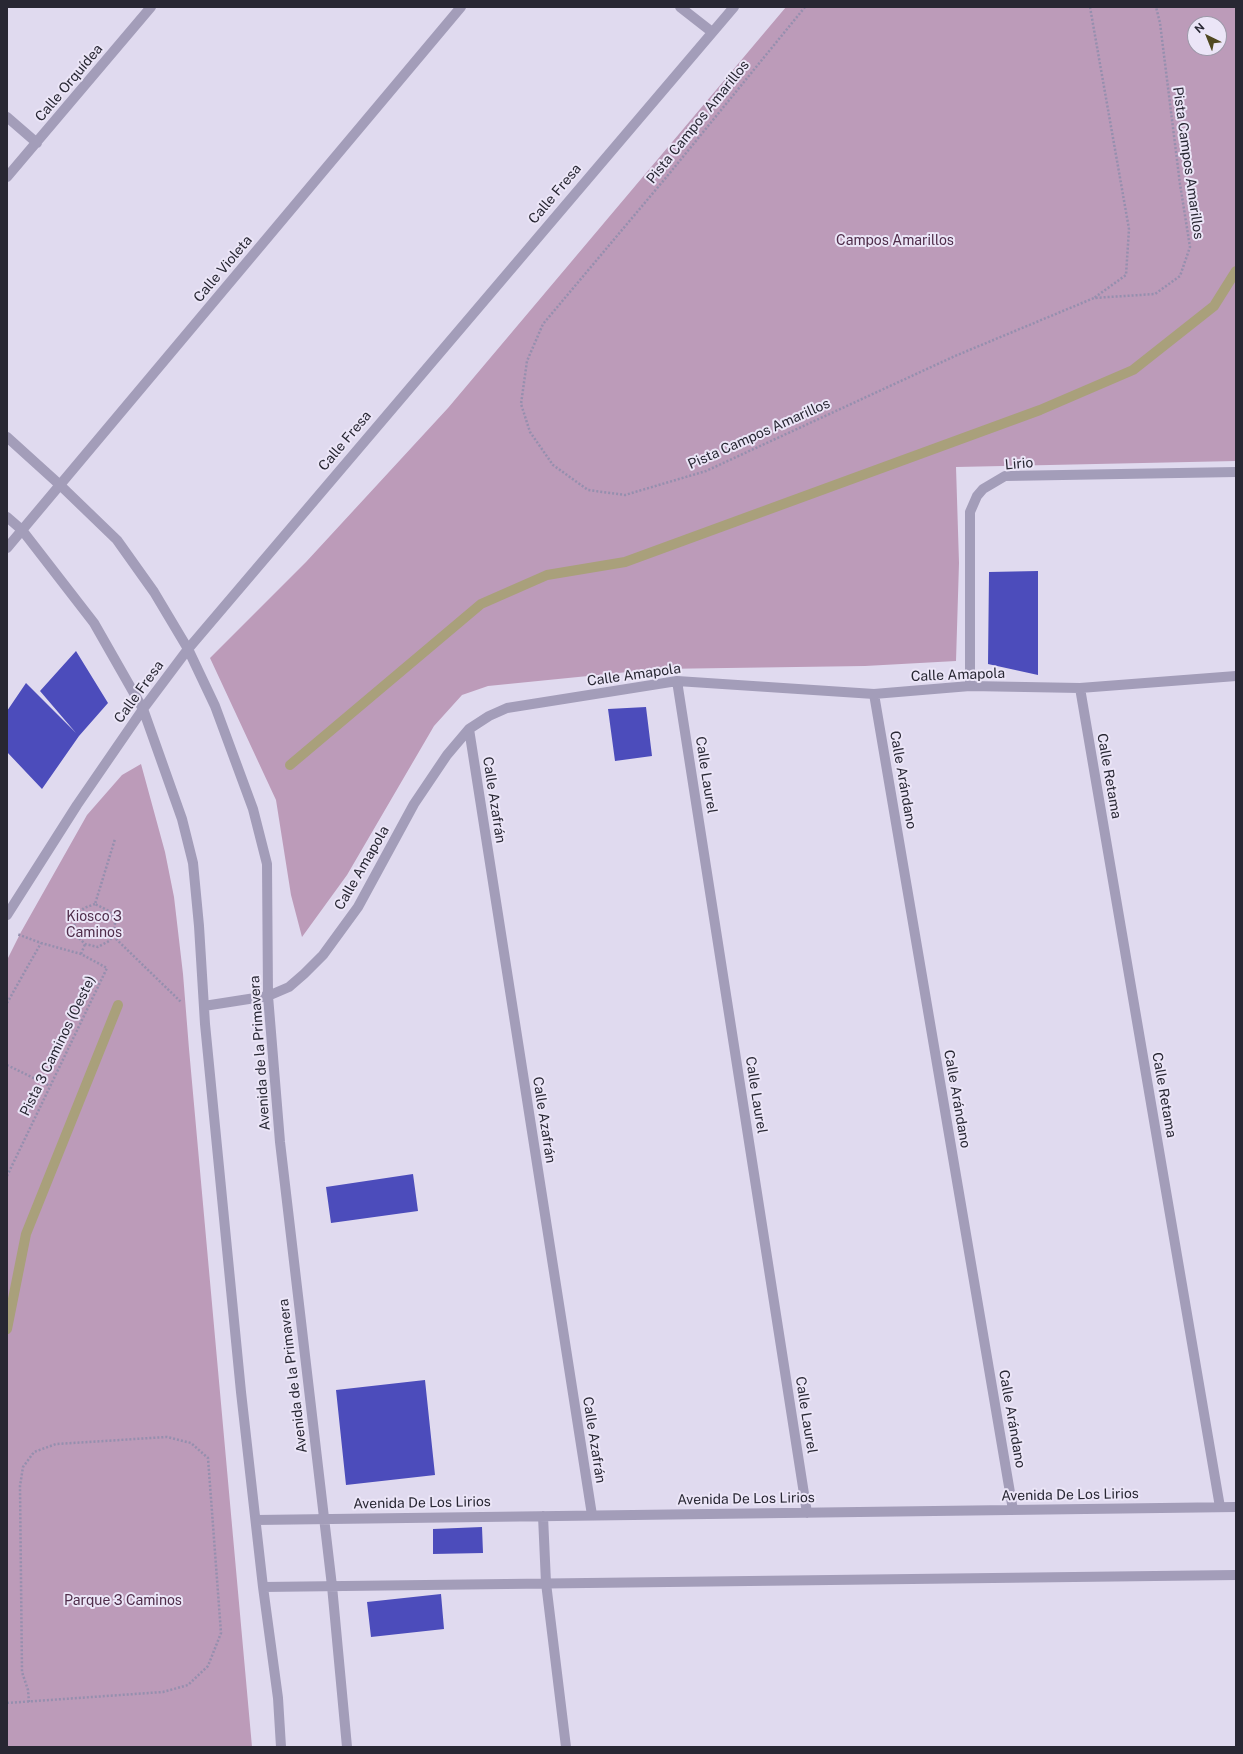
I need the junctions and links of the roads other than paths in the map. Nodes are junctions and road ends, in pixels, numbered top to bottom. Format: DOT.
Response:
graph roads {
  1 [pos="151,7"];
  2 [pos="461,7"];
  3 [pos="680,7"];
  4 [pos="734,7"];
  5 [pos="712,32"];
  6 [pos="7,117"];
  7 [pos="37,142"];
  8 [pos="7,177"];
  9 [pos="7,438"];
  10 [pos="1236,472"];
  11 [pos="60,485"];
  12 [pos="7,517"];
  13 [pos="22,530"];
  14 [pos="7,548"];
  15 [pos="188,649"];
  16 [pos="1236,676"];
  17 [pos="677,681"];
  18 [pos="970,686"];
  19 [pos="1080,688"];
  20 [pos="874,694"];
  21 [pos="143,709"];
  22 [pos="469,729"];
  23 [pos="7,915"];
  24 [pos="268,996"];
  25 [pos="204,1006"];
  26 [pos="1236,1506"];
  27 [pos="1220,1507"];
  28 [pos="1013,1510"];
  29 [pos="807,1513"];
  30 [pos="592,1515"];
  31 [pos="543,1516"];
  32 [pos="324,1518"];
  33 [pos="256,1520"];
  34 [pos="1236,1575"];
  35 [pos="546,1583"];
  36 [pos="332,1586"];
  37 [pos="263,1587"];
  38 [pos="282,1747"];
  39 [pos="347,1747"];
  40 [pos="566,1747"];
  1 -- 7 [label="street, Calle Orquídea"];
  2 -- 11 [label="street, Calle Violeta"];
  3 -- 5 [label="street"];
  4 -- 5 [label="street, Calle Fresa"];
  5 -- 15 [label="street, Calle Fresa"];
  6 -- 7 [label="street"];
  7 -- 8 [label="street, Calle Orquídea"];
  9 -- 11 [label="street, Avenida de la Primavera"];
  10 -- 18 [label="street, Lirio"];
  11 -- 13 [label="street, Calle Violeta"];
  11 -- 15 [label="street, Avenida de la Primavera"];
  12 -- 13 [label="street"];
  13 -- 14 [label="street, Calle Violeta"];
  13 -- 21 [label="street"];
  15 -- 21 [label="street, Calle Fresa"];
  15 -- 24 [label="street, Avenida de la Primavera"];
  16 -- 19 [label="street, Calle Amapola"];
  17 -- 20 [label="street, Calle Amapola"];
  17 -- 22 [label="street, Calle Amapola"];
  17 -- 29 [label="street, Calle Laurel"];
  18 -- 19 [label="street, Calle Amapola"];
  18 -- 20 [label="street, Calle Amapola"];
  19 -- 27 [label="street, Calle Retama"];
  20 -- 28 [label="street, Calle Arándano"];
  21 -- 23 [label="street, Calle Fresa"];
  21 -- 25 [label="street"];
  22 -- 24 [label="street, Calle Amapola"];
  22 -- 30 [label="street, Calle Azafrán"];
  24 -- 25 [label="street, Calle Amapola"];
  24 -- 32 [label="street, Avenida de la Primavera"];
  25 -- 33 [label="street"];
  26 -- 27 [label="street, Avenida De Los Lirios"];
  27 -- 28 [label="street, Avenida De Los Lirios"];
  28 -- 29 [label="street, Avenida De Los Lirios"];
  29 -- 30 [label="street, Avenida De Los Lirios"];
  30 -- 31 [label="street, Avenida De Los Lirios"];
  31 -- 32 [label="street, Avenida De Los Lirios"];
  31 -- 35 [label="street"];
  32 -- 33 [label="street, Avenida De Los Lirios"];
  32 -- 36 [label="street, Avenida de la Primavera"];
  33 -- 37 [label="street"];
  34 -- 35 [label="street"];
  35 -- 36 [label="street"];
  35 -- 40 [label="street"];
  36 -- 37 [label="street"];
  36 -- 39 [label="street, Avenida de la Primavera"];
  37 -- 38 [label="street"];
}
